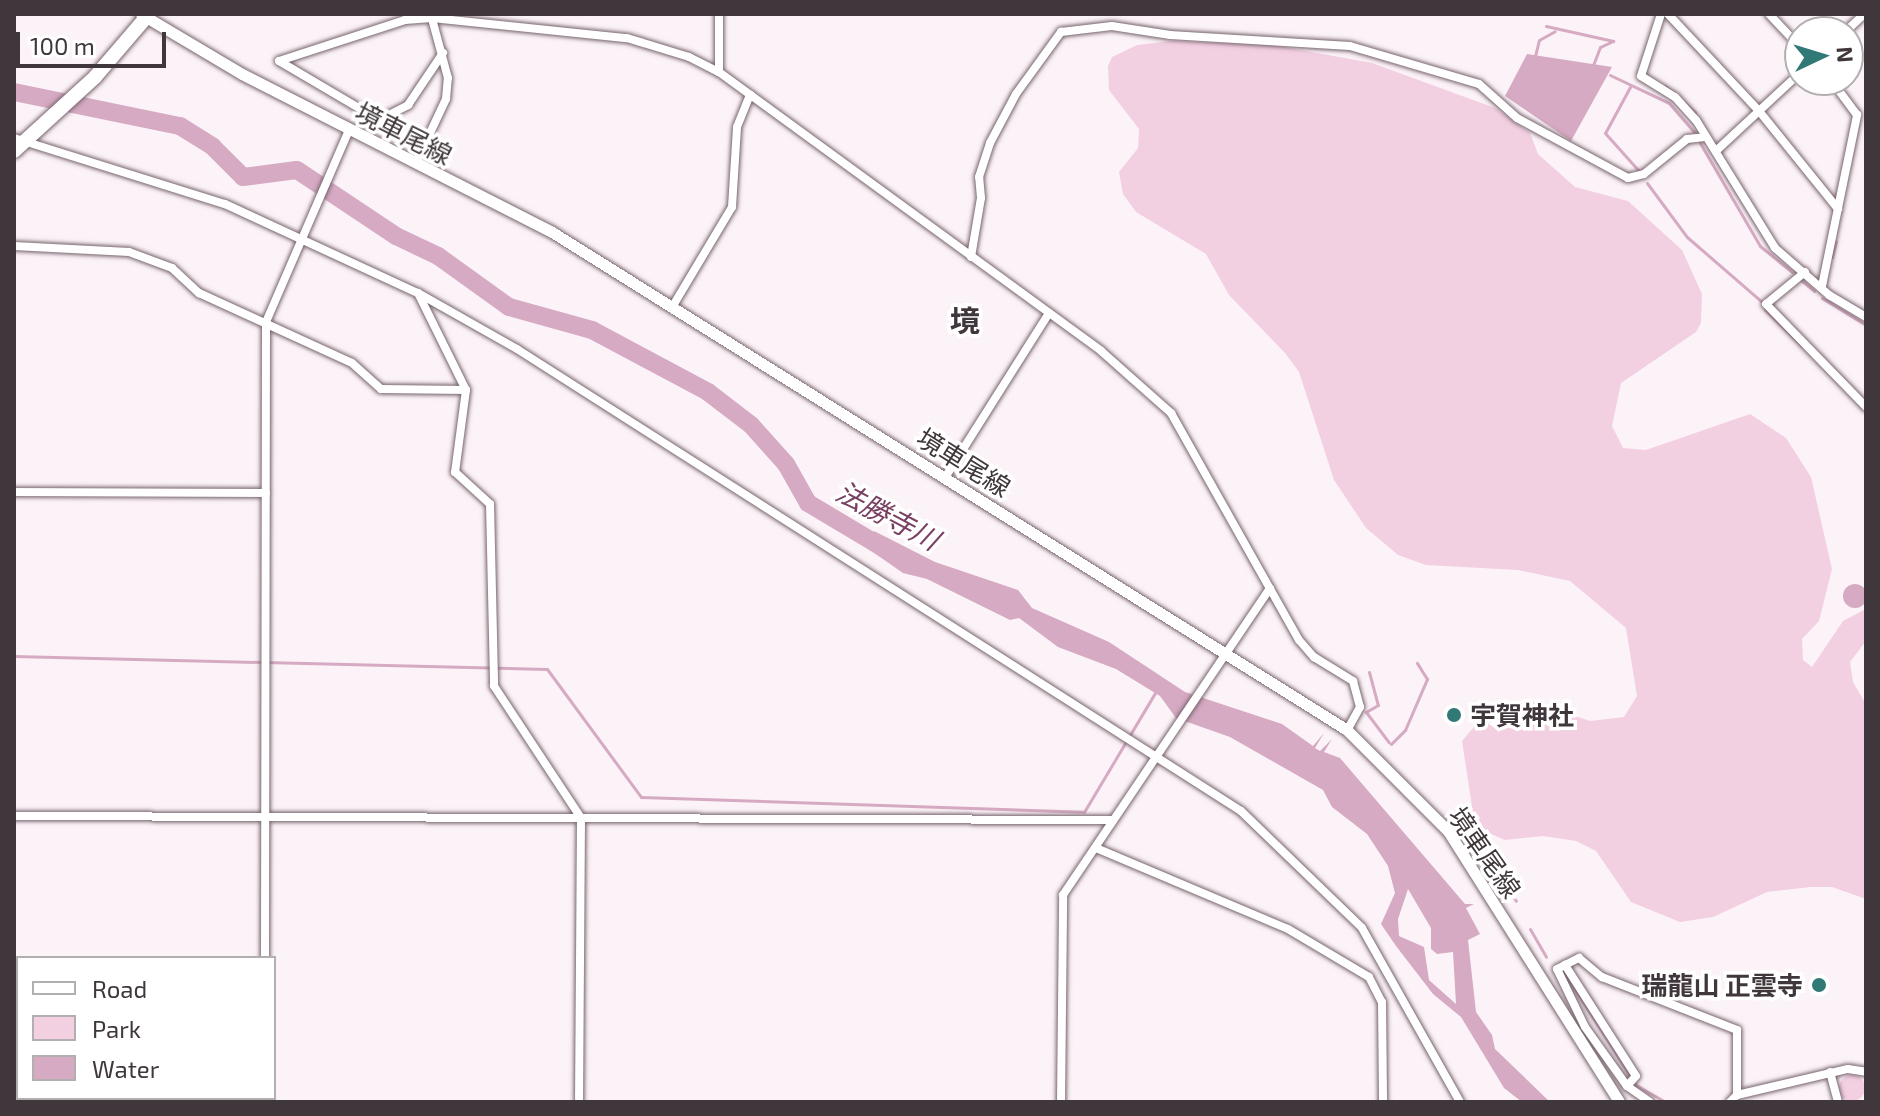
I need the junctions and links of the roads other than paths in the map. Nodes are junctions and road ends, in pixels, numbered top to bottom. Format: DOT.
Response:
graph roads {
  1 [pos="719,14"];
  2 [pos="1661,14"];
  3 [pos="1668,14"];
  4 [pos="1769,14"];
  5 [pos="146,15"];
  6 [pos="431,16"];
  7 [pos="1784,30"];
  8 [pos="443,53"];
  9 [pos="719,72"];
  10 [pos="1784,88"];
  11 [pos="750,94"];
  12 [pos="1845,96"];
  13 [pos="1759,111"];
  14 [pos="349,130"];
  15 [pos="1705,137"];
  16 [pos="22,142"];
  17 [pos="1717,150"];
  18 [pos="416,163"];
  19 [pos="1838,209"];
  20 [pos="298,240"];
  21 [pos="14,246"];
  22 [pos="971,257"];
  23 [pos="1805,272"];
  24 [pos="1822,286"];
  25 [pos="418,293"];
  26 [pos="674,304"];
  27 [pos="1049,313"];
  28 [pos="1866,317"];
  29 [pos="266,322"];
  30 [pos="466,390"];
  31 [pos="1866,407"];
  32 [pos="946,476"];
  33 [pos="14,492"];
  34 [pos="266,493"];
  35 [pos="1270,588"];
  36 [pos="1227,653"];
  37 [pos="1347,730"];
  38 [pos="1159,756"];
  39 [pos="265,815"];
  40 [pos="14,816"];
  41 [pos="581,818"];
  42 [pos="1113,820"];
  43 [pos="1096,848"];
  44 [pos="265,956"];
  45 [pos="1565,965"];
  46 [pos="1830,1072"];
  47 [pos="1866,1072"];
  48 [pos="1631,1083"];
  49 [pos="1734,1098"];
  50 [pos="579,1102"];
  51 [pos="1061,1102"];
  52 [pos="1383,1102"];
  53 [pos="1460,1102"];
  54 [pos="1619,1102"];
  55 [pos="1650,1102"];
  56 [pos="1838,1102"];
  1 -- 9 [label="street"];
  2 -- 15 [label="street"];
  3 -- 13 [label="street"];
  4 -- 7 [label="street"];
  5 -- 14 [label="main road, 境車尾線"];
  5 -- 16 [label="highway"];
  6 -- 8 [label="street"];
  6 -- 8 [label="street"];
  6 -- 9 [label="street"];
  8 -- 18 [label="street"];
  9 -- 11 [label="street"];
  10 -- 13 [label="street"];
  11 -- 22 [label="street"];
  11 -- 26 [label="street"];
  12 -- 19 [label="street"];
  13 -- 17 [label="street"];
  13 -- 19 [label="street"];
  14 -- 18 [label="main road, 境車尾線"];
  14 -- 20 [label="street"];
  15 -- 17 [label="street"];
  15 -- 22 [label="street"];
  16 -- 20 [label="street"];
  17 -- 23 [label="street"];
  18 -- 26 [label="main road, 境車尾線"];
  19 -- 24 [label="street"];
  20 -- 25 [label="street"];
  20 -- 29 [label="street"];
  21 -- 29 [label="street"];
  22 -- 27 [label="street"];
  23 -- 24 [label="street"];
  23 -- 31 [label="street"];
  24 -- 28 [label="street"];
  25 -- 30 [label="street"];
  25 -- 38 [label="street"];
  26 -- 32 [label="main road, 境車尾線"];
  27 -- 32 [label="street"];
  27 -- 35 [label="street"];
  29 -- 30 [label="street"];
  29 -- 34 [label="street"];
  30 -- 41 [label="street"];
  32 -- 36 [label="main road, 境車尾線"];
  33 -- 34 [label="street"];
  34 -- 39 [label="street"];
  35 -- 36 [label="street"];
  35 -- 37 [label="street"];
  36 -- 37 [label="main road, 境車尾線"];
  36 -- 38 [label="street"];
  37 -- 54 [label="main road, 境車尾線"];
  38 -- 42 [label="street"];
  38 -- 53 [label="street"];
  39 -- 40 [label="street"];
  39 -- 41 [label="street"];
  39 -- 44 [label="street"];
  41 -- 42 [label="street"];
  41 -- 50 [label="street"];
  42 -- 43 [label="street"];
  43 -- 51 [label="street"];
  43 -- 52 [label="street"];
  45 -- 48 [label="street"];
  45 -- 48 [label="street"];
  45 -- 49 [label="street"];
  46 -- 47 [label="street"];
  46 -- 49 [label="street"];
  46 -- 56 [label="street"];
  48 -- 55 [label="street"];
}
